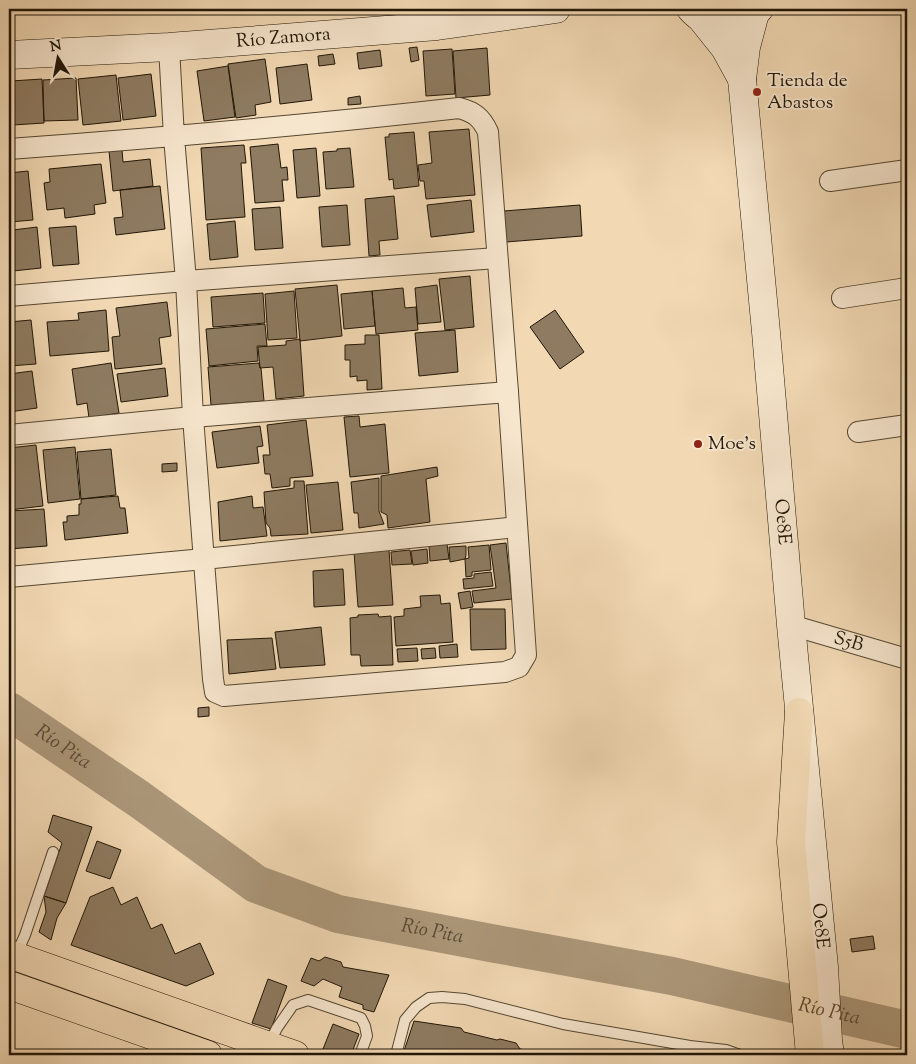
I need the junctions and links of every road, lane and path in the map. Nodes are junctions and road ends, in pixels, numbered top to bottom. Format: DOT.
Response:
graph roads {
  1 [pos="556,9"];
  2 [pos="757,11"];
  3 [pos="696,13"];
  4 [pos="436,17"];
  5 [pos="169,47"];
  6 [pos="9,55"];
  7 [pos="742,79"];
  8 [pos="174,137"];
  9 [pos="9,150"];
  10 [pos="907,170"];
  11 [pos="830,181"];
  12 [pos="497,258"];
  13 [pos="186,281"];
  14 [pos="907,288"];
  15 [pos="9,296"];
  16 [pos="842,298"];
  17 [pos="508,392"];
  18 [pos="193,417"];
  19 [pos="907,425"];
  20 [pos="858,432"];
  21 [pos="9,434"];
  22 [pos="517,528"];
  23 [pos="204,559"];
  24 [pos="9,577"];
  25 [pos="790,625"];
  26 [pos="907,659"];
  27 [pos="799,712"];
  28 [pos="53,852"];
  29 [pos="12,955"];
  30 [pos="9,985"];
  31 [pos="268,1046"];
  32 [pos="823,1050"];
  33 [pos="208,1055"];
  34 [pos="295,1055"];
  35 [pos="360,1055"];
  36 [pos="396,1055"];
  37 [pos="740,1055"];
  1 -- 4 [label="street, Río Zamora"];
  2 -- 3 [label="street"];
  2 -- 7 [label="street, Oe8E"];
  3 -- 7 [label="street, Oe8E"];
  4 -- 5 [label="street, Río Zamora"];
  5 -- 6 [label="street, Río Zamora"];
  5 -- 8 [label="street"];
  7 -- 25 [label="street, Oe8E"];
  8 -- 9 [label="street"];
  8 -- 12 [label="street"];
  8 -- 13 [label="street"];
  10 -- 11 [label="street"];
  12 -- 13 [label="street"];
  12 -- 17 [label="street"];
  13 -- 15 [label="street"];
  13 -- 18 [label="street"];
  14 -- 16 [label="street"];
  17 -- 18 [label="street"];
  17 -- 22 [label="street"];
  18 -- 21 [label="street"];
  18 -- 23 [label="street"];
  19 -- 20 [label="street"];
  22 -- 23 [label="street"];
  22 -- 23 [label="street"];
  23 -- 24 [label="street"];
  25 -- 26 [label="street, S5B"];
  25 -- 27 [label="street, Oe8E"];
  27 -- 32 [label="street, Oe8E"];
  27 -- 32 [label="highway"];
  28 -- 29 [label="lane"];
  29 -- 31 [label="highway"];
  30 -- 33 [label="highway"];
  31 -- 34 [label="highway"];
  31 -- 35 [label="lane"];
  36 -- 37 [label="lane"];
}
